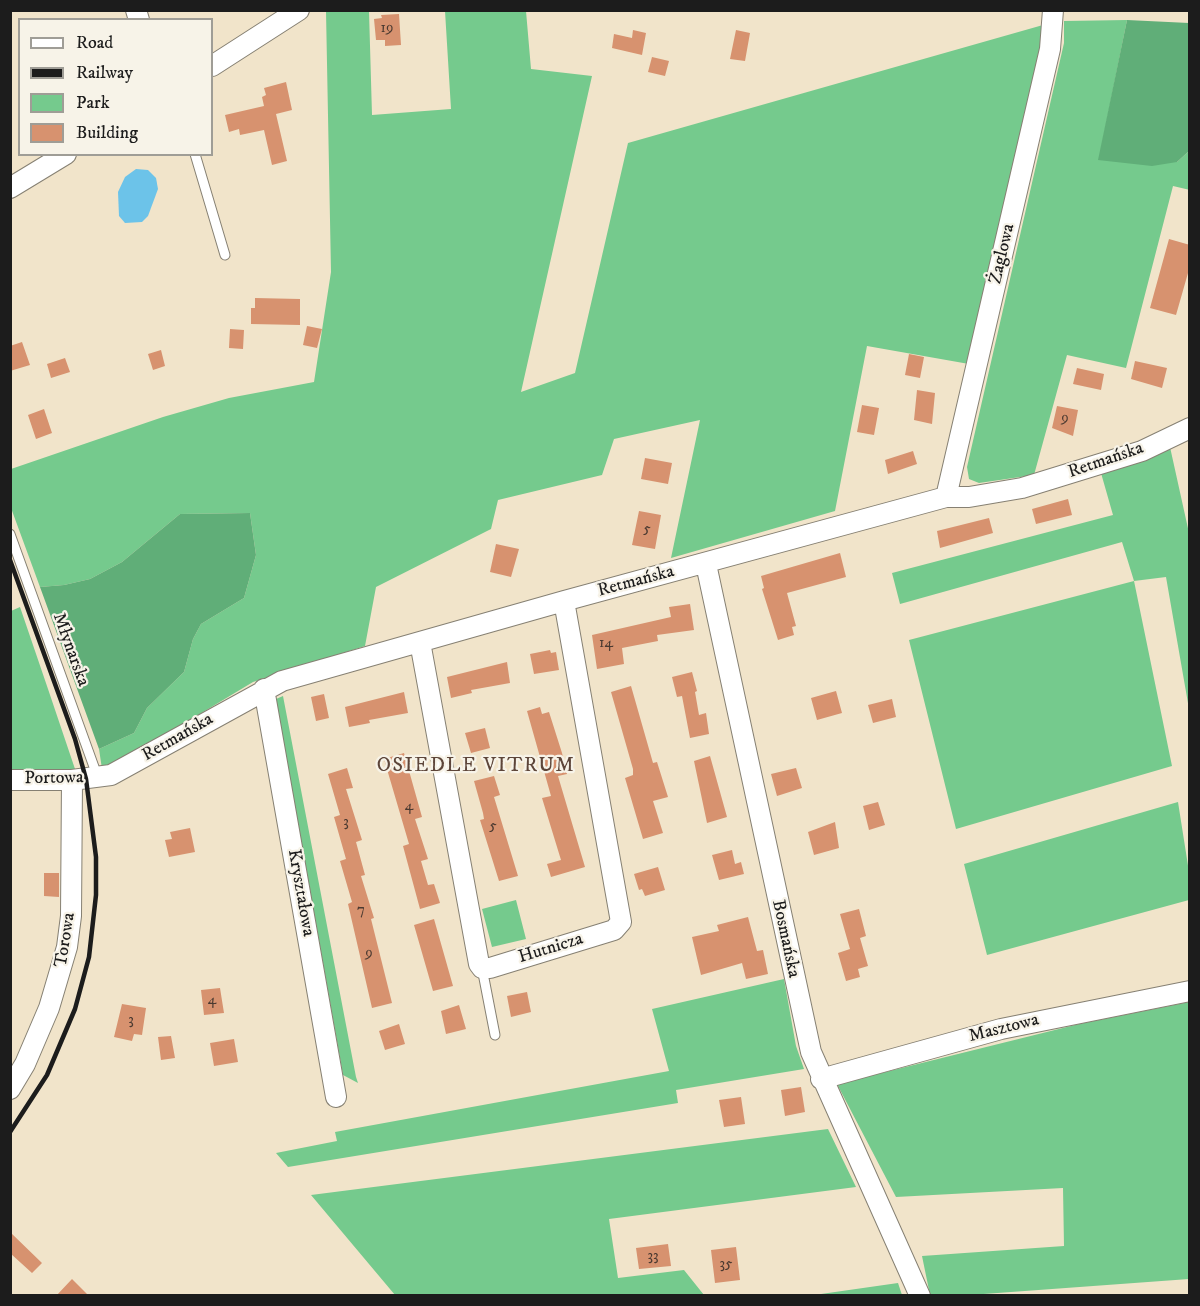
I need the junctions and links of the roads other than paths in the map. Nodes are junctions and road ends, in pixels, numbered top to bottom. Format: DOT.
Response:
graph roads {
  1 [pos="299,10"];
  2 [pos="1053,10"];
  3 [pos="213,65"];
  4 [pos="63,156"];
  5 [pos="196,156"];
  6 [pos="10,188"];
  7 [pos="225,255"];
  8 [pos="1190,428"];
  9 [pos="946,497"];
  10 [pos="10,534"];
  11 [pos="706,564"];
  12 [pos="564,601"];
  13 [pos="420,642"];
  14 [pos="264,689"];
  15 [pos="98,778"];
  16 [pos="10,780"];
  17 [pos="72,780"];
  18 [pos="482,968"];
  19 [pos="1190,991"];
  20 [pos="495,1035"];
  21 [pos="820,1078"];
  22 [pos="10,1089"];
  23 [pos="336,1097"];
  24 [pos="920,1296"];
  1 -- 3 [label="street"];
  2 -- 9 [label="street, Żaglowa"];
  4 -- 6 [label="street"];
  5 -- 7 [label="lane"];
  8 -- 9 [label="street, Retmańska"];
  9 -- 11 [label="street, Retmańska"];
  10 -- 15 [label="lane, Młynarska"];
  11 -- 12 [label="street, Retmańska"];
  11 -- 21 [label="street, Bosmańska"];
  12 -- 13 [label="street, Retmańska"];
  12 -- 18 [label="street, Hutnicza"];
  13 -- 14 [label="street, Retmańska"];
  13 -- 18 [label="street"];
  14 -- 15 [label="street, Retmańska"];
  14 -- 23 [label="street, Kryształowa"];
  15 -- 17 [label="street, Portowa"];
  16 -- 17 [label="street, Portowa"];
  17 -- 22 [label="street, Torowa"];
  18 -- 20 [label="lane"];
  19 -- 21 [label="street, Masztowa"];
  21 -- 24 [label="street, Bosmańska"];
}
